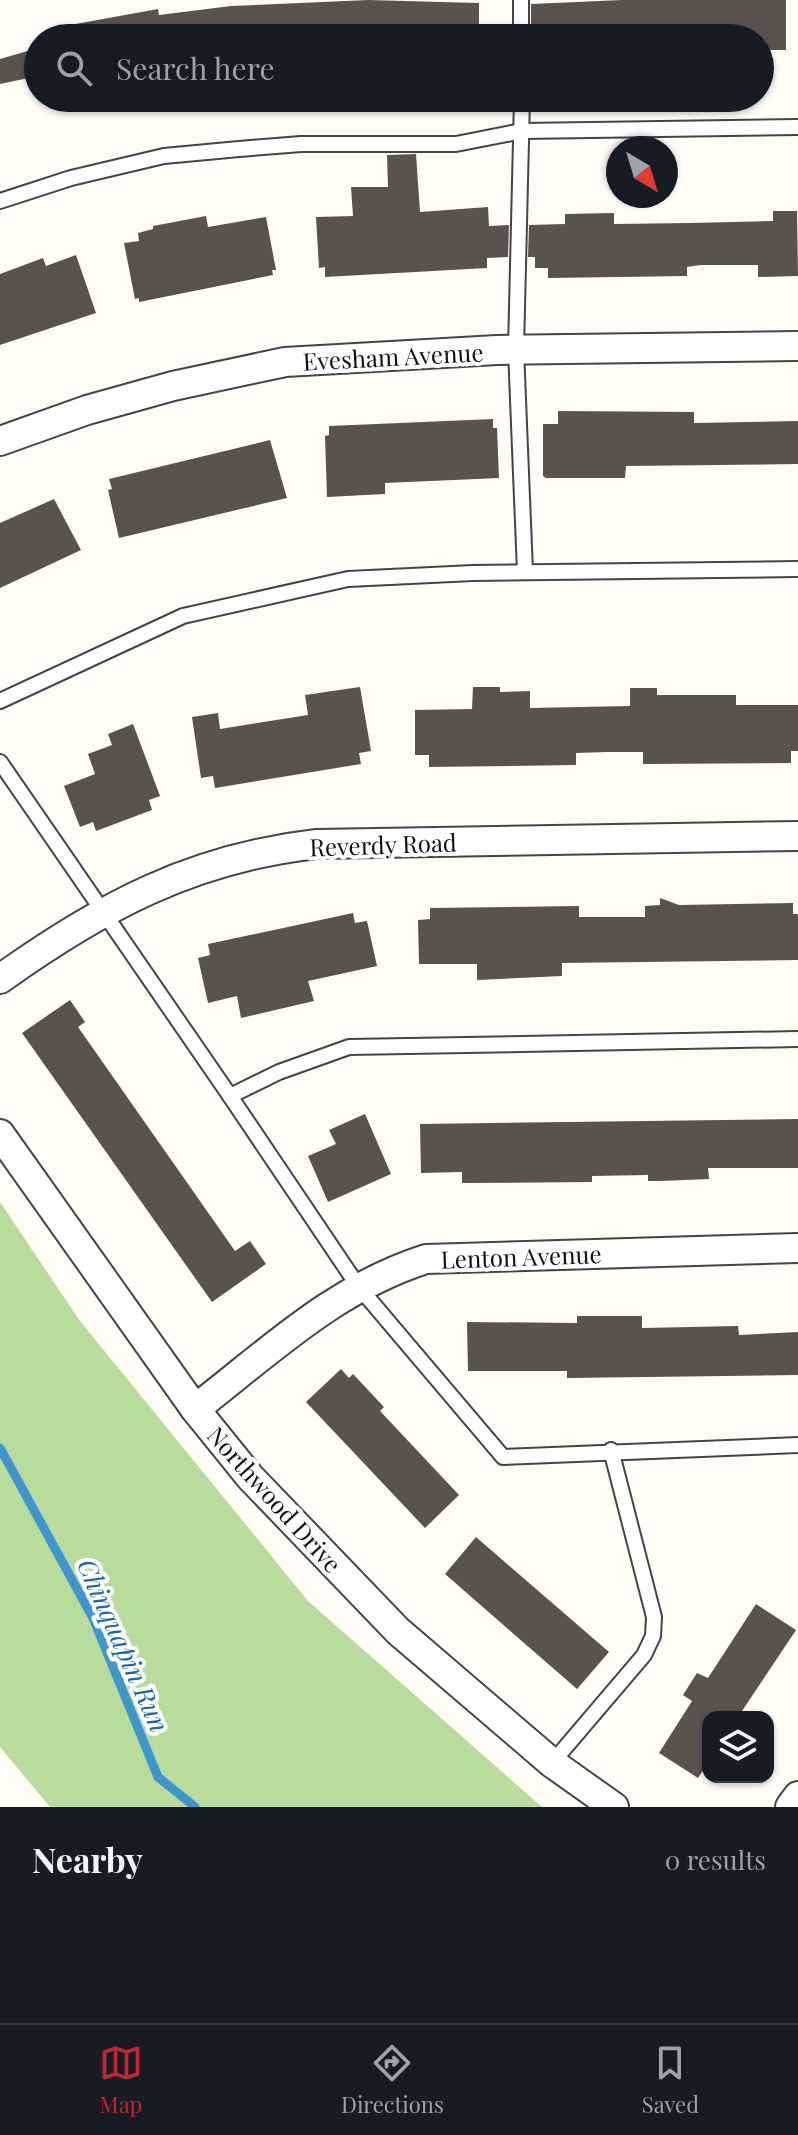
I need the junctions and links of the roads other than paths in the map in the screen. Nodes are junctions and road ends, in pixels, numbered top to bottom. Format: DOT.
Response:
graph roads {
  1 [pos="521,0"];
  2 [pos="521,24"];
  3 [pos="522,112"];
  4 [pos="798,127"];
  5 [pos="522,131"];
  6 [pos="0,201"];
  7 [pos="798,346"];
  8 [pos="516,350"];
  9 [pos="0,441"];
  10 [pos="798,569"];
  11 [pos="525,572"];
  12 [pos="0,701"];
  13 [pos="0,762"];
  14 [pos="798,836"];
  15 [pos="100,912"];
  16 [pos="0,979"];
  17 [pos="798,1039"];
  18 [pos="230,1096"];
  19 [pos="0,1134"];
  20 [pos="798,1248"];
  21 [pos="358,1286"];
  22 [pos="195,1409"];
  23 [pos="798,1445"];
  24 [pos="611,1450"];
  25 [pos="552,1763"];
  26 [pos="798,1796"];
  27 [pos="614,1807"];
  28 [pos="790,1807"];
  1 -- 2 [label="lane"];
  3 -- 5 [label="lane"];
  4 -- 5 [label="lane"];
  5 -- 6 [label="lane"];
  5 -- 8 [label="lane"];
  7 -- 8 [label="street, Evesham Avenue"];
  8 -- 9 [label="street, Evesham Avenue"];
  8 -- 11 [label="lane"];
  10 -- 11 [label="lane"];
  11 -- 12 [label="lane"];
  13 -- 15 [label="lane"];
  14 -- 15 [label="street, Reverdy Road"];
  15 -- 16 [label="street, Reverdy Road"];
  15 -- 18 [label="lane"];
  17 -- 18 [label="lane"];
  18 -- 21 [label="lane"];
  19 -- 22 [label="street, Northwood Drive"];
  20 -- 21 [label="street, Lenton Avenue"];
  21 -- 22 [label="street, Lenton Avenue"];
  21 -- 24 [label="lane"];
  22 -- 25 [label="street, Northwood Drive"];
  23 -- 24 [label="lane"];
  24 -- 25 [label="lane"];
  25 -- 27 [label="street, Northwood Drive"];
  26 -- 28 [label="street"];
}
